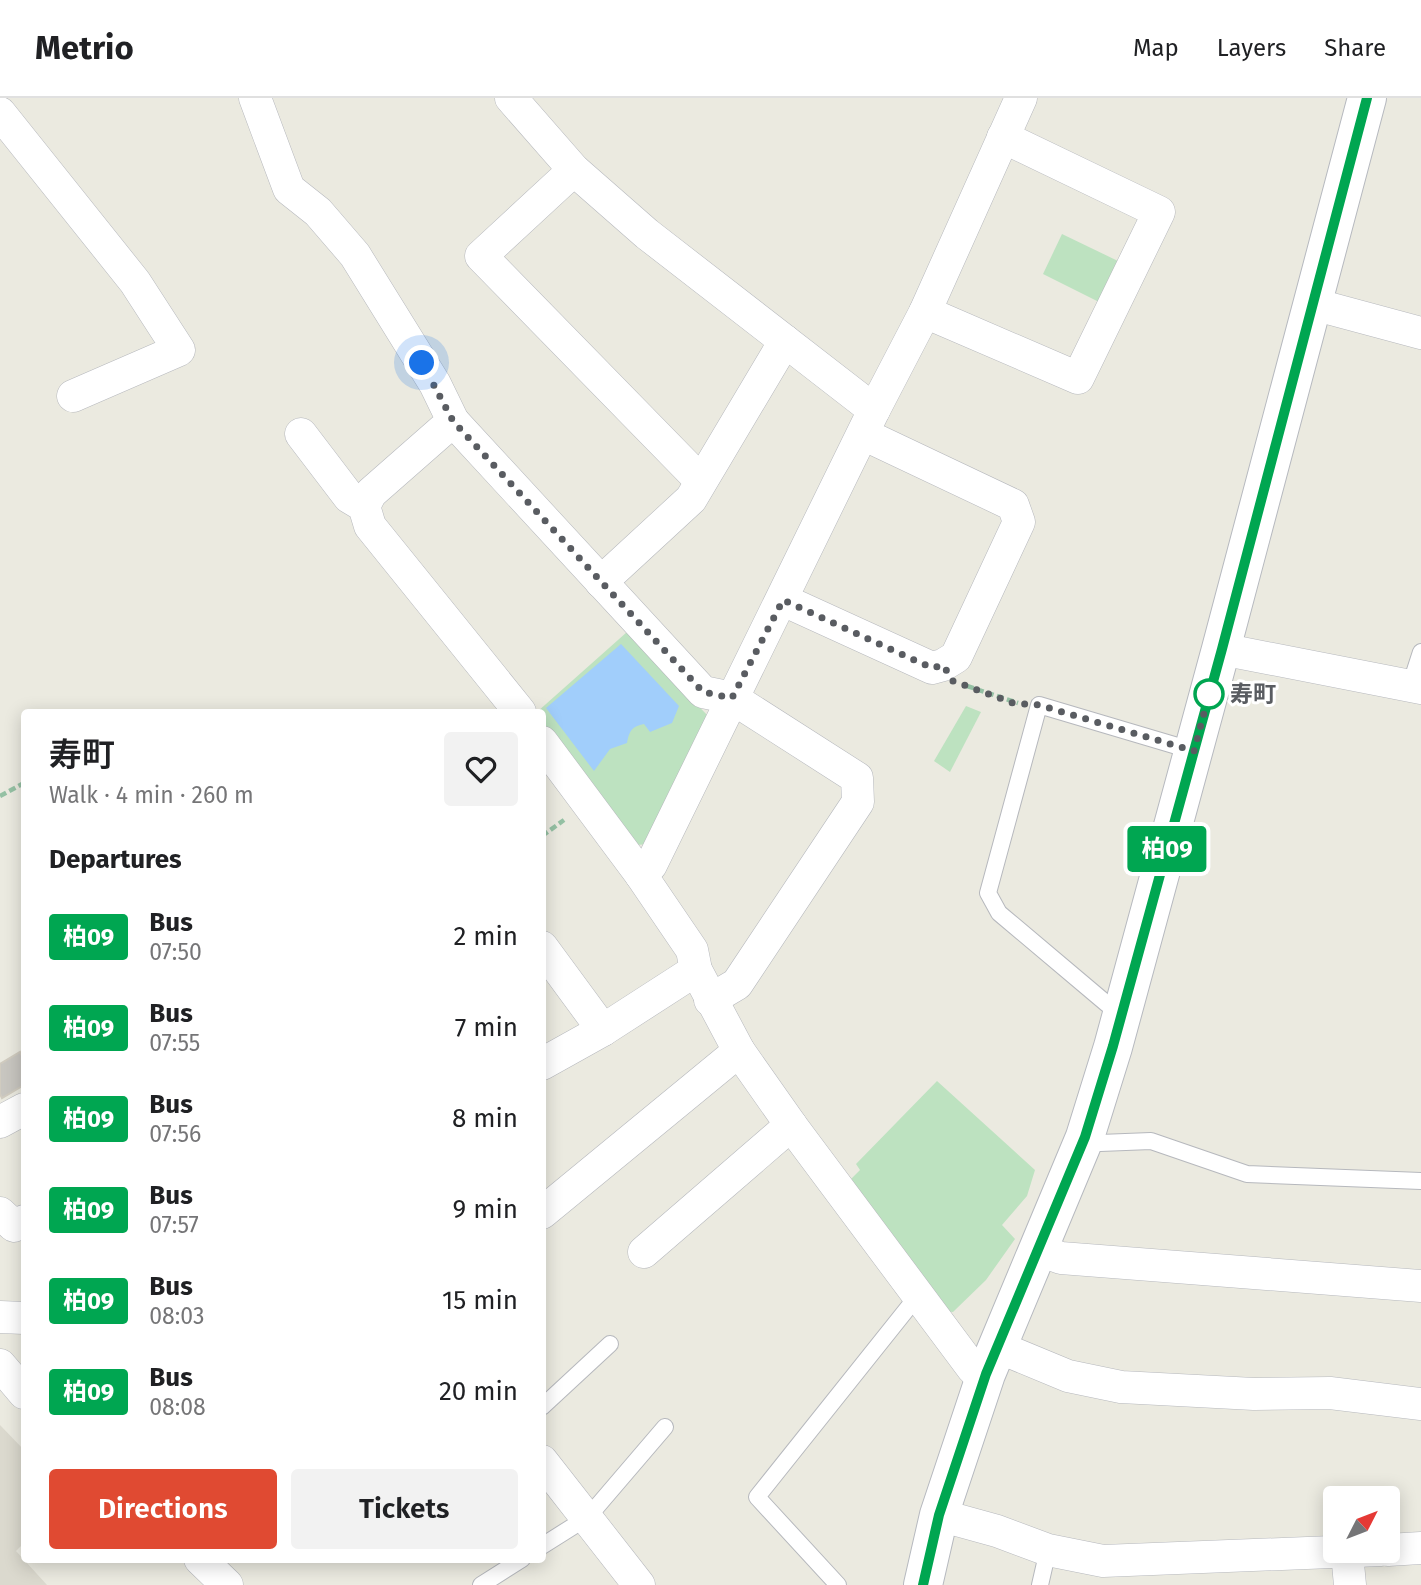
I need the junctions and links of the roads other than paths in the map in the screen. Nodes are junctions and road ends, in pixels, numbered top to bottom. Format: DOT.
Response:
graph roads {
  1 [pos="256,98"];
  2 [pos="511,98"];
  3 [pos="1367,98"];
  4 [pos="1017,100"];
  5 [pos="0,113"];
  6 [pos="1003,137"];
  7 [pos="574,170"];
  8 [pos="1313,304"];
  9 [pos="925,312"];
  10 [pos="1421,333"];
  11 [pos="785,341"];
  12 [pos="73,396"];
  13 [pos="453,421"];
  14 [pos="869,422"];
  15 [pos="301,434"];
  16 [pos="701,481"];
  17 [pos="364,506"];
  18 [pos="601,582"];
  19 [pos="783,600"];
  20 [pos="1222,649"];
  21 [pos="1421,652"];
  22 [pos="1415,687"];
  23 [pos="732,698"];
  24 [pos="518,709"];
  25 [pos="546,747"];
  26 [pos="1194,751"];
  27 [pos="641,874"];
  28 [pos="546,952"];
  29 [pos="696,971"];
  30 [pos="710,1000"];
  31 [pos="1124,1009"];
  32 [pos="603,1030"];
  33 [pos="739,1051"];
  34 [pos="546,1062"];
  35 [pos="21,1111"];
  36 [pos="0,1122"];
  37 [pos="791,1125"];
  38 [pos="1085,1137"];
  39 [pos="1421,1181"];
  40 [pos="546,1210"];
  41 [pos="0,1213"];
  42 [pos="21,1222"];
  43 [pos="1039,1250"];
  44 [pos="644,1252"];
  45 [pos="1421,1286"];
  46 [pos="919,1294"];
  47 [pos="0,1317"];
  48 [pos="21,1318"];
  49 [pos="610,1344"];
  50 [pos="992,1360"];
  51 [pos="0,1365"];
  52 [pos="21,1390"];
  53 [pos="546,1403"];
  54 [pos="1421,1404"];
  55 [pos="665,1427"];
  56 [pos="546,1466"];
  57 [pos="939,1515"];
  58 [pos="588,1517"];
  59 [pos="546,1543"];
  60 [pos="1421,1548"];
  61 [pos="1400,1549"];
  62 [pos="1048,1550"];
  63 [pos="1323,1555"];
  64 [pos="204,1563"];
  65 [pos="516,1563"];
  66 [pos="1347,1563"];
  67 [pos="1153,1573"];
  68 [pos="227,1585"];
  69 [pos="481,1585"];
  70 [pos="639,1585"];
  71 [pos="838,1585"];
  72 [pos="923,1585"];
  73 [pos="1040,1585"];
  74 [pos="1350,1585"];
  1 -- 13 [label="street"];
  2 -- 7 [label="street"];
  3 -- 8 [label="street"];
  4 -- 6 [label="street"];
  5 -- 12 [label="street"];
  6 -- 9 [label="street"];
  6 -- 9 [label="street"];
  7 -- 11 [label="street"];
  7 -- 16 [label="street"];
  8 -- 10 [label="street"];
  8 -- 20 [label="street"];
  9 -- 14 [label="street"];
  11 -- 14 [label="street"];
  11 -- 16 [label="street"];
  13 -- 17 [label="street"];
  13 -- 18 [label="street"];
  14 -- 19 [label="street"];
  14 -- 19 [label="street"];
  15 -- 17 [label="street"];
  16 -- 18 [label="street"];
  17 -- 24 [label="street"];
  18 -- 23 [label="street"];
  19 -- 23 [label="street"];
  20 -- 22 [label="street"];
  20 -- 26 [label="street"];
  21 -- 22 [label="lane"];
  23 -- 27 [label="street"];
  23 -- 30 [label="street"];
  25 -- 27 [label="street"];
  26 -- 31 [label="street"];
  26 -- 31 [label="lane"];
  27 -- 29 [label="street"];
  28 -- 32 [label="street"];
  29 -- 30 [label="street"];
  29 -- 32 [label="street"];
  30 -- 33 [label="street"];
  31 -- 38 [label="street"];
  32 -- 34 [label="street"];
  33 -- 37 [label="street"];
  33 -- 40 [label="street"];
  35 -- 36 [label="street"];
  37 -- 44 [label="street"];
  37 -- 46 [label="street"];
  38 -- 39 [label="lane"];
  38 -- 43 [label="street"];
  41 -- 42 [label="street"];
  43 -- 45 [label="street"];
  43 -- 50 [label="street"];
  46 -- 50 [label="street"];
  46 -- 71 [label="lane"];
  47 -- 48 [label="street"];
  49 -- 53 [label="lane"];
  50 -- 54 [label="street"];
  50 -- 57 [label="street"];
  51 -- 52 [label="street"];
  55 -- 58 [label="lane"];
  56 -- 58 [label="street"];
  57 -- 62 [label="street"];
  57 -- 72 [label="street"];
  58 -- 59 [label="lane"];
  58 -- 70 [label="street"];
  60 -- 61 [label="street"];
  62 -- 67 [label="street"];
  62 -- 73 [label="lane"];
  63 -- 67 [label="street"];
  64 -- 68 [label="street"];
  65 -- 69 [label="lane"];
  66 -- 74 [label="street"];
}
